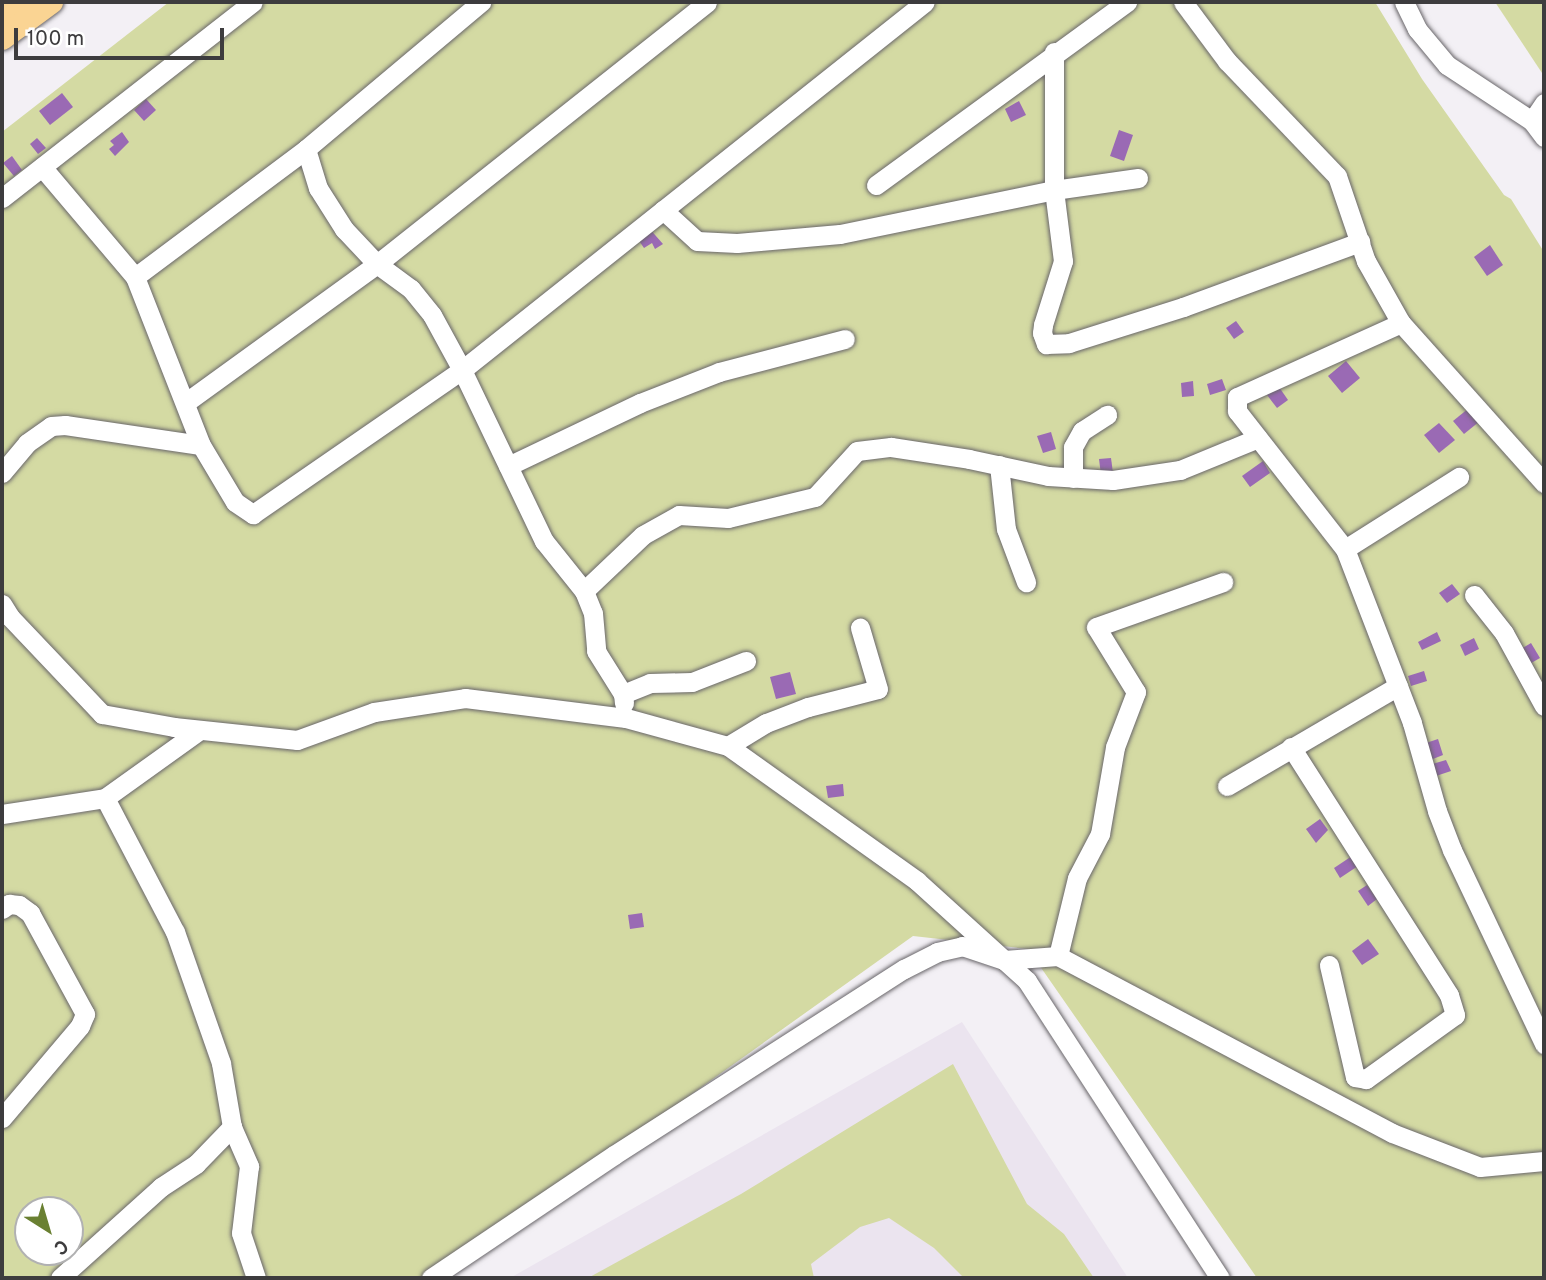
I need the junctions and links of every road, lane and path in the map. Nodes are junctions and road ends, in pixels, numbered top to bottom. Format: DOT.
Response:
graph roads {
  1 [pos="17,2"];
  2 [pos="51,2"];
  3 [pos="253,2"];
  4 [pos="481,2"];
  5 [pos="707,2"];
  6 [pos="925,2"];
  7 [pos="1127,2"];
  8 [pos="1183,2"];
  9 [pos="1404,2"];
  10 [pos="2,13"];
  11 [pos="2,37"];
  12 [pos="1054,52"];
  13 [pos="1544,103"];
  14 [pos="1532,121"];
  15 [pos="1544,137"];
  16 [pos="306,149"];
  17 [pos="42,167"];
  18 [pos="1138,178"];
  19 [pos="876,185"];
  20 [pos="1054,190"];
  21 [pos="2,198"];
  22 [pos="663,210"];
  23 [pos="1360,242"];
  24 [pos="377,264"];
  25 [pos="135,277"];
  26 [pos="1401,323"];
  27 [pos="845,339"];
  28 [pos="462,370"];
  29 [pos="185,402"];
  30 [pos="1107,415"];
  31 [pos="1258,438"];
  32 [pos="201,445"];
  33 [pos="999,465"];
  34 [pos="508,466"];
  35 [pos="2,473"];
  36 [pos="1459,477"];
  37 [pos="1073,478"];
  38 [pos="1544,483"];
  39 [pos="1345,549"];
  40 [pos="1026,582"];
  41 [pos="1223,582"];
  42 [pos="583,591"];
  43 [pos="1474,595"];
  44 [pos="2,604"];
  45 [pos="860,628"];
  46 [pos="746,661"];
  47 [pos="1398,686"];
  48 [pos="623,694"];
  49 [pos="1544,706"];
  50 [pos="626,718"];
  51 [pos="200,730"];
  52 [pos="727,746"];
  53 [pos="1291,747"];
  54 [pos="1227,786"];
  55 [pos="105,798"];
  56 [pos="2,814"];
  57 [pos="2,909"];
  58 [pos="1058,956"];
  59 [pos="1004,960"];
  60 [pos="1329,965"];
  61 [pos="1544,1044"];
  62 [pos="2,1118"];
  63 [pos="232,1127"];
  64 [pos="1544,1161"];
  65 [pos="60,1278"];
  66 [pos="256,1278"];
  67 [pos="432,1278"];
  68 [pos="1220,1278"];
  1 -- 10 [label="main road"];
  2 -- 11 [label="main road"];
  3 -- 17 [label="lane"];
  4 -- 16 [label="lane"];
  5 -- 24 [label="lane"];
  6 -- 22 [label="lane"];
  7 -- 12 [label="lane"];
  8 -- 23 [label="lane"];
  9 -- 14 [label="lane"];
  12 -- 19 [label="lane"];
  12 -- 20 [label="lane"];
  13 -- 14 [label="lane"];
  14 -- 15 [label="lane"];
  16 -- 24 [label="lane"];
  16 -- 25 [label="lane"];
  17 -- 21 [label="lane"];
  17 -- 25 [label="lane"];
  18 -- 20 [label="lane"];
  20 -- 22 [label="lane"];
  20 -- 23 [label="lane"];
  22 -- 28 [label="lane"];
  23 -- 26 [label="lane"];
  24 -- 28 [label="lane"];
  24 -- 29 [label="lane"];
  25 -- 29 [label="lane"];
  26 -- 31 [label="lane"];
  26 -- 38 [label="lane"];
  27 -- 34 [label="lane"];
  28 -- 32 [label="lane"];
  28 -- 34 [label="lane"];
  29 -- 32 [label="lane"];
  30 -- 37 [label="lane"];
  31 -- 37 [label="lane"];
  31 -- 39 [label="lane"];
  32 -- 35 [label="lane"];
  33 -- 37 [label="lane"];
  33 -- 40 [label="lane"];
  33 -- 42 [label="lane"];
  34 -- 42 [label="lane"];
  36 -- 39 [label="lane"];
  39 -- 47 [label="lane"];
  41 -- 58 [label="lane"];
  42 -- 48 [label="lane"];
  43 -- 49 [label="lane"];
  44 -- 51 [label="lane"];
  45 -- 52 [label="lane"];
  46 -- 48 [label="lane"];
  47 -- 53 [label="lane"];
  47 -- 61 [label="lane"];
  48 -- 50 [label="lane"];
  50 -- 51 [label="lane"];
  50 -- 52 [label="lane"];
  51 -- 55 [label="lane"];
  52 -- 59 [label="lane"];
  53 -- 54 [label="lane"];
  53 -- 60 [label="lane"];
  55 -- 56 [label="lane"];
  55 -- 63 [label="lane"];
  57 -- 62 [label="lane"];
  58 -- 59 [label="lane"];
  58 -- 64 [label="lane"];
  59 -- 67 [label="lane"];
  59 -- 68 [label="lane"];
  63 -- 65 [label="lane"];
  63 -- 66 [label="lane"];
}
